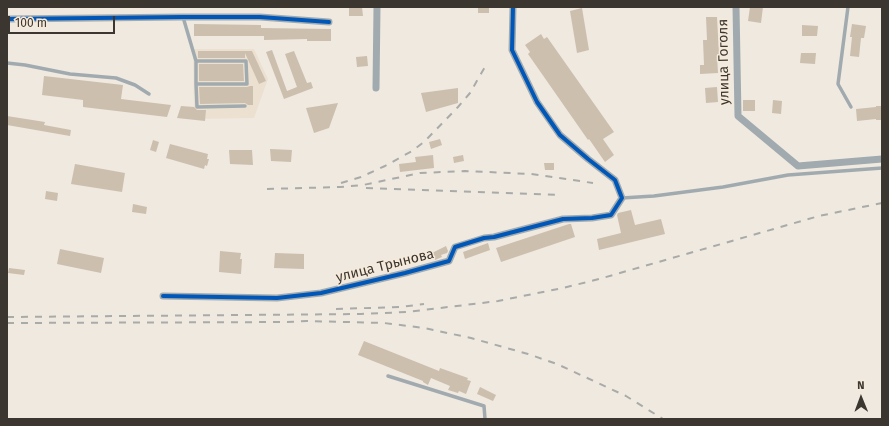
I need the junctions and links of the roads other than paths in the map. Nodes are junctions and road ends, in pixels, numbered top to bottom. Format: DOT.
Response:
graph roads {
  1 [pos="377,7"];
  2 [pos="513,7"];
  3 [pos="736,7"];
  4 [pos="848,7"];
  5 [pos="183,17"];
  6 [pos="7,19"];
  7 [pos="330,22"];
  8 [pos="196,60"];
  9 [pos="7,63"];
  10 [pos="196,84"];
  11 [pos="376,88"];
  12 [pos="149,94"];
  13 [pos="245,106"];
  14 [pos="852,107"];
  15 [pos="882,159"];
  16 [pos="882,168"];
  17 [pos="622,198"];
  18 [pos="163,296"];
  19 [pos="388,376"];
  20 [pos="485,419"];
  1 -- 11 [label="street"];
  2 -- 17 [label="street"];
  3 -- 15 [label="street, улица Гоголя"];
  4 -- 14 [label="lane"];
  5 -- 6 [label="street"];
  5 -- 7 [label="street"];
  5 -- 8 [label="lane"];
  8 -- 10 [label="lane"];
  8 -- 10 [label="lane"];
  9 -- 12 [label="lane"];
  10 -- 13 [label="lane"];
  16 -- 17 [label="lane"];
  17 -- 18 [label="street, улица Трынова"];
  19 -- 20 [label="lane"];
}
